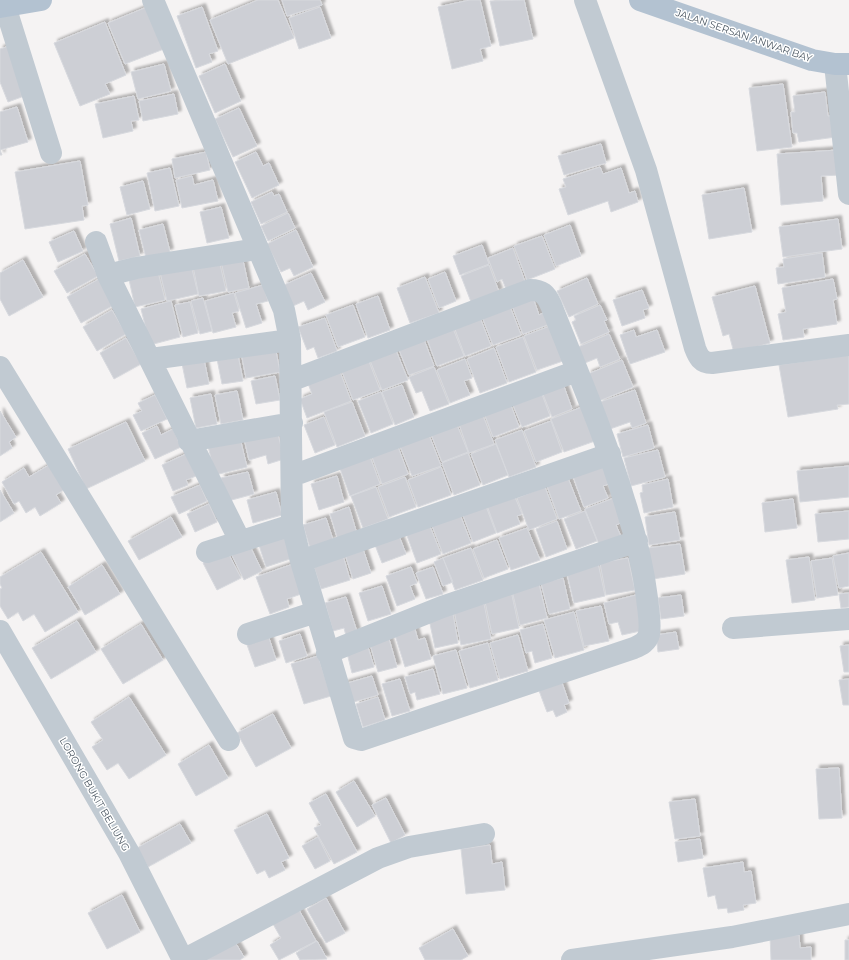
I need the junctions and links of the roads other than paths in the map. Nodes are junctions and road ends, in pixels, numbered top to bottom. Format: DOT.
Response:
graph roads {
  1 [pos="38,0"];
  2 [pos="153,0"];
  3 [pos="585,0"];
  4 [pos="640,0"];
  5 [pos="3,7"];
  6 [pos="842,64"];
  7 [pos="51,153"];
  8 [pos="849,194"];
  9 [pos="96,242"];
  10 [pos="257,249"];
  11 [pos="108,275"];
  12 [pos="290,340"];
  13 [pos="849,345"];
  14 [pos="151,359"];
  15 [pos="0,367"];
  16 [pos="577,371"];
  17 [pos="290,381"];
  18 [pos="292,423"];
  19 [pos="189,441"];
  20 [pos="610,454"];
  21 [pos="292,476"];
  22 [pos="292,525"];
  23 [pos="240,541"];
  24 [pos="637,541"];
  25 [pos="207,552"];
  26 [pos="301,561"];
  27 [pos="316,612"];
  28 [pos="849,619"];
  29 [pos="733,628"];
  30 [pos="0,631"];
  31 [pos="248,634"];
  32 [pos="327,653"];
  33 [pos="229,740"];
  34 [pos="484,834"];
  35 [pos="849,914"];
  36 [pos="183,960"];
  37 [pos="572,960"];
  1 -- 5 [label="main road"];
  2 -- 10 [label="street"];
  3 -- 13 [label="street"];
  4 -- 6 [label="main road, JALAN SERSAN ANWAR BAY"];
  5 -- 7 [label="street"];
  6 -- 8 [label="street"];
  9 -- 11 [label="street"];
  10 -- 11 [label="street"];
  10 -- 12 [label="street"];
  11 -- 14 [label="street"];
  12 -- 14 [label="street"];
  12 -- 17 [label="street"];
  14 -- 19 [label="street"];
  15 -- 33 [label="street"];
  16 -- 17 [label="street"];
  16 -- 20 [label="street"];
  16 -- 21 [label="street"];
  17 -- 18 [label="street"];
  18 -- 19 [label="street"];
  18 -- 21 [label="street"];
  19 -- 23 [label="street"];
  20 -- 24 [label="street"];
  20 -- 26 [label="street"];
  21 -- 22 [label="street"];
  22 -- 23 [label="street"];
  22 -- 26 [label="street"];
  23 -- 25 [label="street"];
  24 -- 32 [label="street"];
  24 -- 32 [label="street"];
  26 -- 27 [label="street"];
  27 -- 31 [label="street"];
  27 -- 32 [label="street"];
  28 -- 29 [label="street"];
  30 -- 36 [label="street, LORONG BUKIT BELIUNG"];
  34 -- 36 [label="street"];
  35 -- 37 [label="street"];
}
